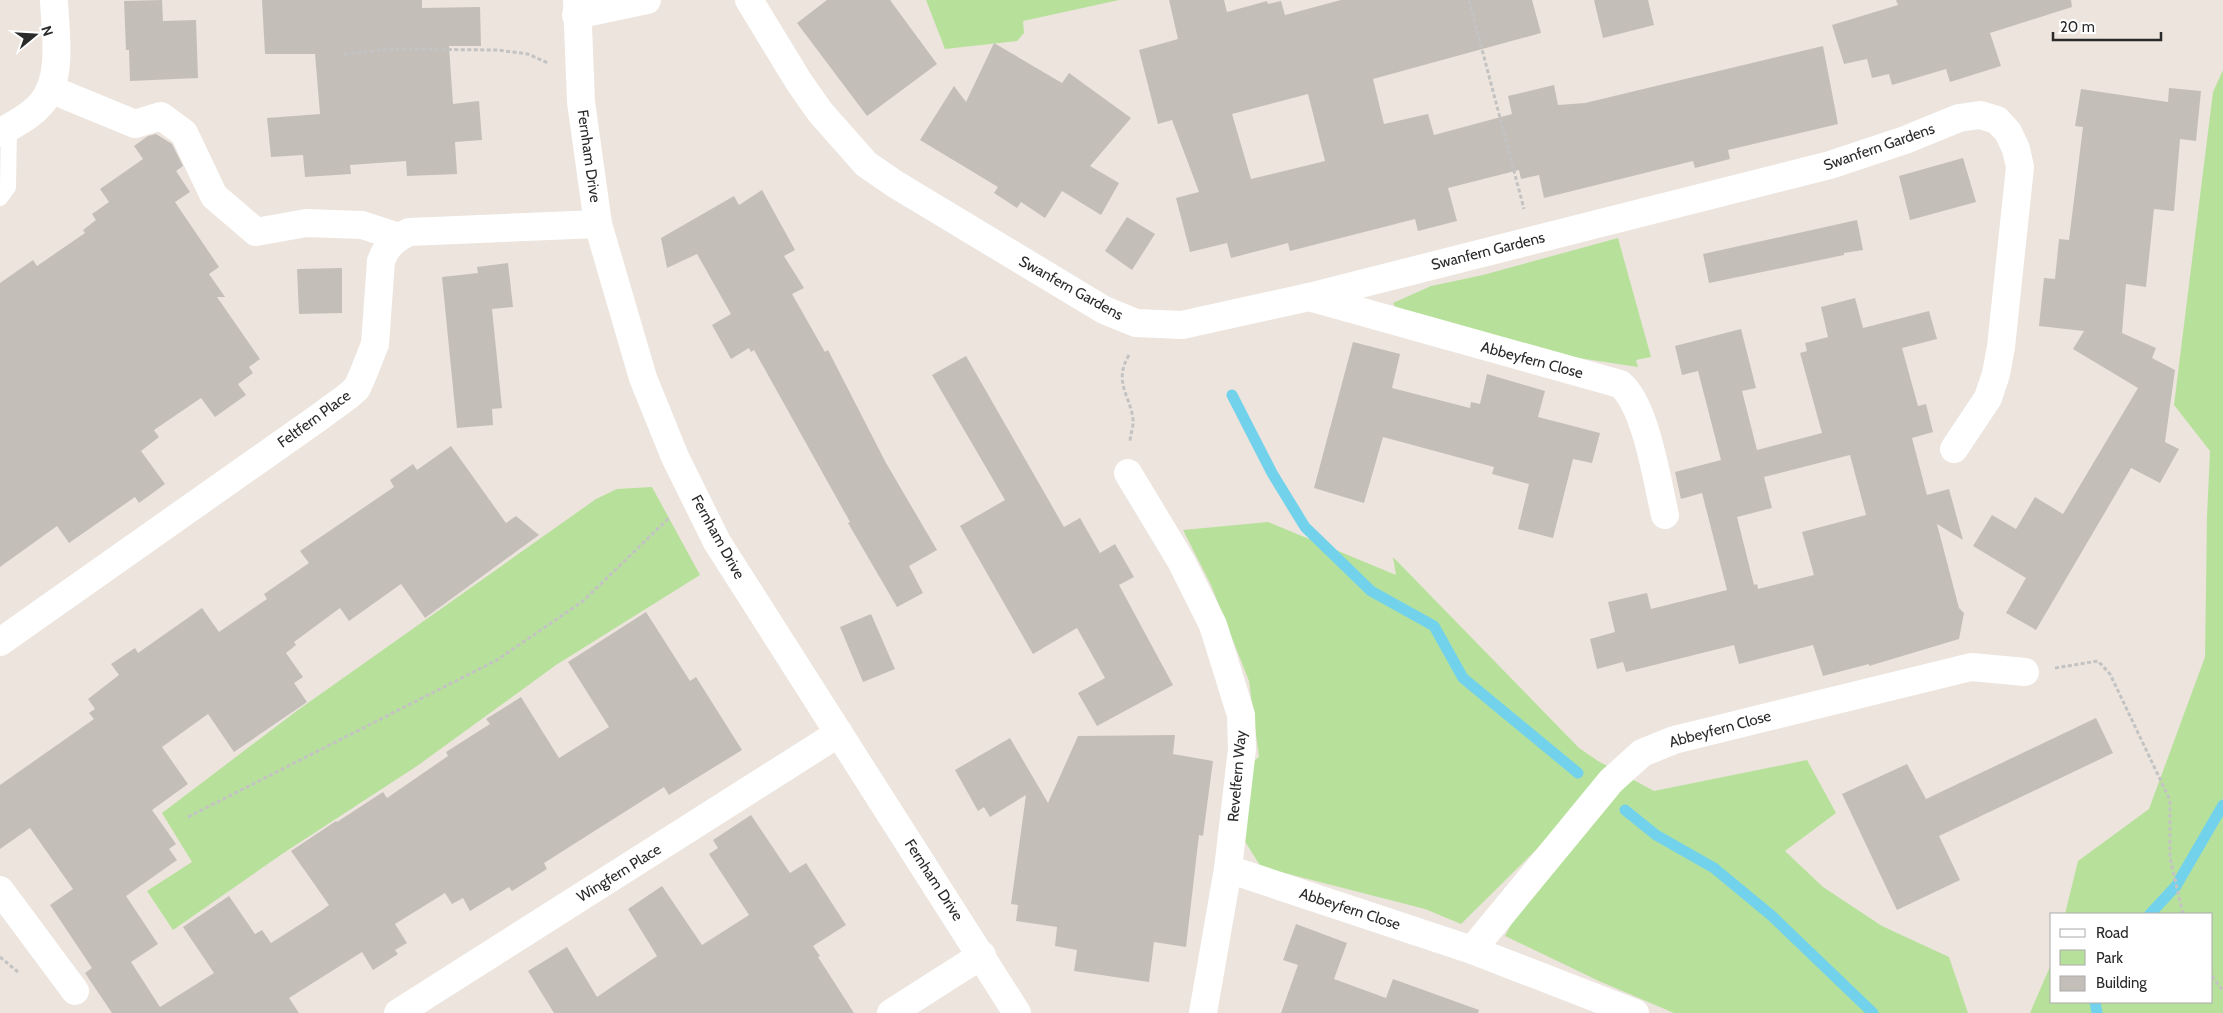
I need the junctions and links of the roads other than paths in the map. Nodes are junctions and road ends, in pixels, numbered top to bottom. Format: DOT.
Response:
graph roads {
  1 [pos="54,0"];
  2 [pos="647,0"];
  3 [pos="749,0"];
  4 [pos="576,7"];
  5 [pos="50,89"];
  6 [pos="4,130"];
  7 [pos="0,198"];
  8 [pos="598,224"];
  9 [pos="399,237"];
  10 [pos="1309,297"];
  11 [pos="1954,449"];
  12 [pos="1128,473"];
  13 [pos="1665,515"];
  14 [pos="0,642"];
  15 [pos="2025,672"];
  16 [pos="839,733"];
  17 [pos="1228,869"];
  18 [pos="0,890"];
  19 [pos="1472,950"];
  20 [pos="982,955"];
  21 [pos="75,991"];
  22 [pos="398,1013"];
  23 [pos="892,1013"];
  24 [pos="1017,1013"];
  25 [pos="1203,1013"];
  26 [pos="1635,1013"];
  1 -- 5 [label="street"];
  2 -- 4 [label="street"];
  3 -- 10 [label="street, Swanfern Gardens"];
  4 -- 8 [label="street, Fernham Drive"];
  5 -- 6 [label="street"];
  5 -- 9 [label="street"];
  6 -- 7 [label="lane"];
  8 -- 9 [label="street"];
  8 -- 16 [label="street, Fernham Drive"];
  9 -- 14 [label="street, Feltfern Place"];
  10 -- 11 [label="street, Swanfern Gardens"];
  10 -- 13 [label="street, Abbeyfern Close"];
  12 -- 17 [label="street, Revelfern Way"];
  15 -- 19 [label="street, Abbeyfern Close"];
  16 -- 20 [label="street, Fernham Drive"];
  16 -- 22 [label="street, Wingfern Place"];
  17 -- 19 [label="street, Abbeyfern Close"];
  17 -- 25 [label="street, Revelfern Way"];
  18 -- 21 [label="street"];
  19 -- 26 [label="street, Abbeyfern Close"];
  20 -- 23 [label="street"];
  20 -- 24 [label="street, Fernham Drive"];
}
